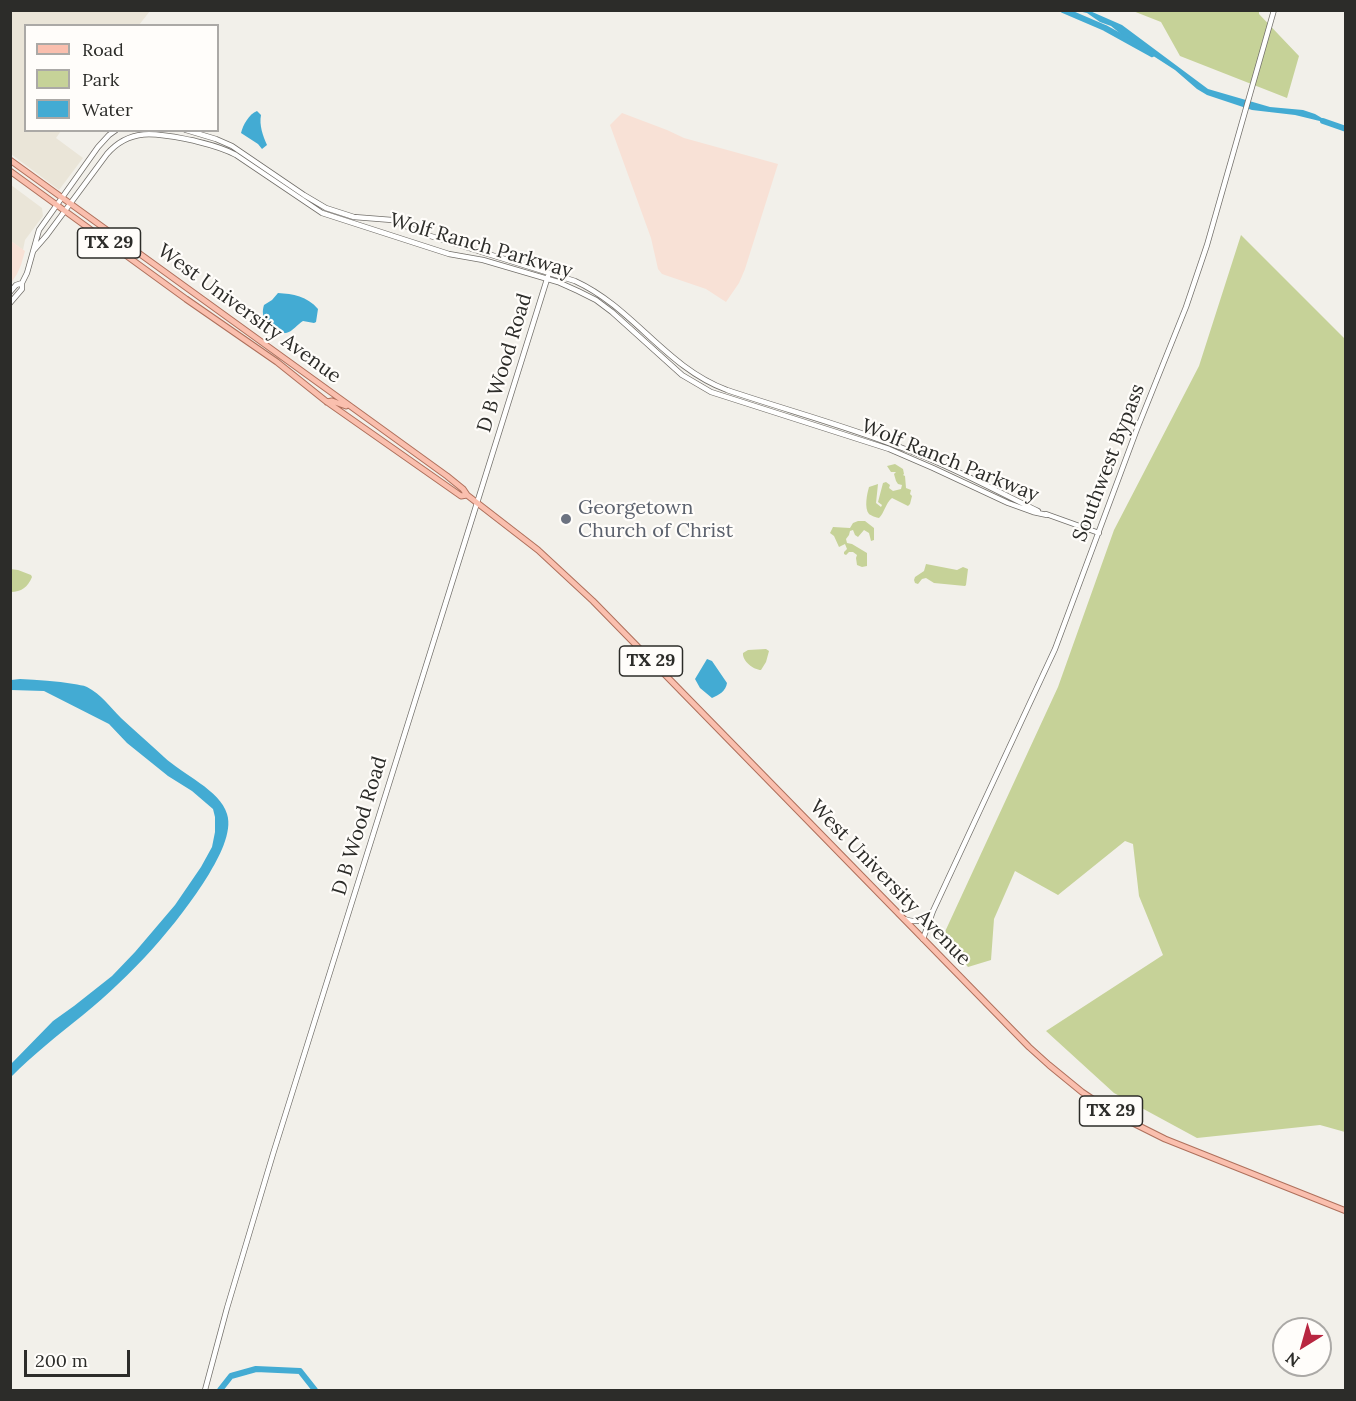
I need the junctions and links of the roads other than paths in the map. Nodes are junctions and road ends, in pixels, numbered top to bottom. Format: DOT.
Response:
graph roads {
  1 [pos="1274,10"];
  2 [pos="114,132"];
  3 [pos="192,132"];
  4 [pos="199,134"];
  5 [pos="197,141"];
  6 [pos="90,158"];
  7 [pos="10,160"];
  8 [pos="99,165"];
  9 [pos="10,171"];
  10 [pos="61,198"];
  11 [pos="302,198"];
  12 [pos="70,204"];
  13 [pos="56,205"];
  14 [pos="64,211"];
  15 [pos="34,250"];
  16 [pos="549,273"];
  17 [pos="547,279"];
  18 [pos="22,283"];
  19 [pos="10,292"];
  20 [pos="10,303"];
  21 [pos="286,370"];
  22 [pos="313,379"];
  23 [pos="327,402"];
  24 [pos="356,410"];
  25 [pos="467,495"];
  26 [pos="477,503"];
  27 [pos="1047,515"];
  28 [pos="1098,533"];
  29 [pos="933,911"];
  30 [pos="903,919"];
  31 [pos="923,939"];
  32 [pos="1346,1211"];
  33 [pos="205,1390"];
  1 -- 28 [label="street, Southwest Bypass"];
  2 -- 6 [label="street, Wolf Ranch Parkway"];
  3 -- 4 [label="street, Wolf Ranch Parkway"];
  4 -- 5 [label="street"];
  4 -- 11 [label="street, Wolf Ranch Parkway"];
  5 -- 8 [label="street, Wolf Ranch Parkway"];
  5 -- 11 [label="street, Wolf Ranch Parkway"];
  6 -- 8 [label="street"];
  6 -- 10 [label="street, Wolf Ranch Parkway"];
  7 -- 10 [label="main road, West University Avenue / TX 29"];
  8 -- 12 [label="street, Wolf Ranch Parkway"];
  9 -- 13 [label="main road, West University Avenue / TX 29"];
  10 -- 12 [label="main road, West University Avenue / TX 29"];
  10 -- 13 [label="street, Wolf Ranch Parkway"];
  11 -- 16 [label="street, Wolf Ranch Parkway"];
  11 -- 17 [label="street, Wolf Ranch Parkway"];
  12 -- 14 [label="street, Wolf Ranch Parkway"];
  12 -- 22 [label="main road, West University Avenue / TX 29"];
  13 -- 14 [label="main road, West University Avenue / TX 29"];
  13 -- 15 [label="street, Wolf Ranch Parkway"];
  14 -- 15 [label="street, Wolf Ranch Parkway"];
  14 -- 21 [label="main road, West University Avenue / TX 29"];
  15 -- 18 [label="street, Wolf Ranch Parkway"];
  16 -- 17 [label="street, D B Wood Road"];
  16 -- 27 [label="street, Wolf Ranch Parkway"];
  17 -- 26 [label="street, D B Wood Road"];
  17 -- 27 [label="street, Wolf Ranch Parkway"];
  18 -- 19 [label="street"];
  18 -- 20 [label="street, Wolf Ranch Parkway"];
  21 -- 22 [label="main road"];
  21 -- 23 [label="main road, West University Avenue / TX 29"];
  22 -- 24 [label="main road, West University Avenue / TX 29"];
  23 -- 24 [label="main road"];
  23 -- 25 [label="main road, West University Avenue / TX 29"];
  24 -- 25 [label="main road, West University Avenue / TX 29"];
  25 -- 26 [label="main road, West University Avenue / TX 29"];
  26 -- 30 [label="main road, West University Avenue / TX 29"];
  26 -- 33 [label="street, D B Wood Road"];
  27 -- 28 [label="street, Wolf Ranch Parkway"];
  28 -- 29 [label="street, Southwest Bypass"];
  29 -- 30 [label="street"];
  29 -- 31 [label="street, Southwest Bypass"];
  30 -- 31 [label="main road, West University Avenue / TX 29"];
  31 -- 32 [label="main road, West University Avenue / TX 29"];
}
